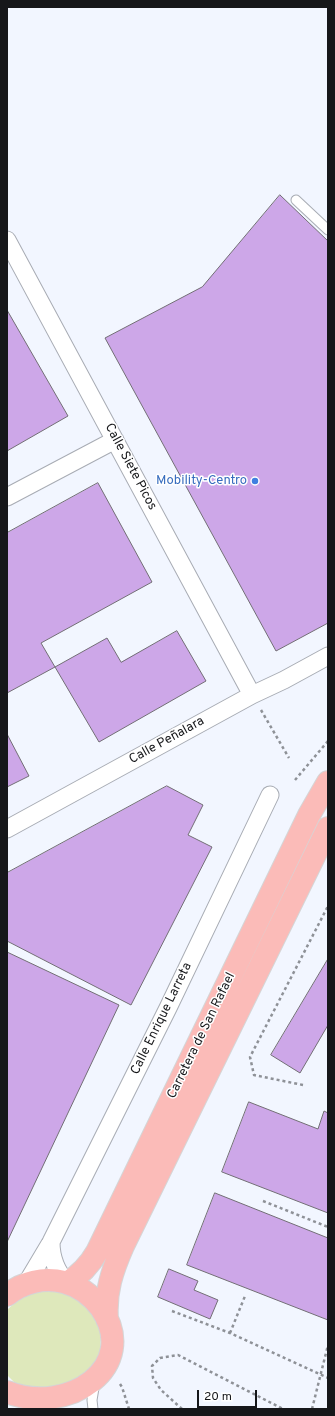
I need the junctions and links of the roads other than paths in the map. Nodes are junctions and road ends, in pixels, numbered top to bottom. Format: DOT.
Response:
graph roads {
  1 [pos="296,200"];
  2 [pos="328,230"];
  3 [pos="7,240"];
  4 [pos="115,440"];
  5 [pos="7,497"];
  6 [pos="328,656"];
  7 [pos="252,695"];
  8 [pos="328,782"];
  9 [pos="270,795"];
  10 [pos="328,828"];
  11 [pos="7,829"];
  12 [pos="51,1242"];
  13 [pos="67,1283"];
  14 [pos="26,1284"];
  15 [pos="7,1295"];
  16 [pos="107,1319"];
  17 [pos="7,1392"];
  18 [pos="7,1396"];
  19 [pos="93,1399"];
  20 [pos="67,1406"];
  21 [pos="9,1409"];
  1 -- 2 [label="lane"];
  3 -- 4 [label="street, Calle Siete Picos"];
  4 -- 5 [label="street"];
  4 -- 7 [label="street, Calle Siete Picos"];
  6 -- 7 [label="street, Calle Peñalara"];
  7 -- 11 [label="street, Calle Peñalara"];
  8 -- 13 [label="main road, Carretera de San Rafael"];
  9 -- 12 [label="street, Calle Enrique Larreta"];
  10 -- 16 [label="main road, Carretera de San Rafael"];
  12 -- 13 [label="street"];
  12 -- 14 [label="street, Calle Enrique Larreta"];
  13 -- 14 [label="main road"];
  13 -- 16 [label="main road"];
  14 -- 15 [label="main road"];
  16 -- 19 [label="main road"];
  17 -- 20 [label="main road"];
  18 -- 21 [label="main road"];
  19 -- 20 [label="main road"];
}
